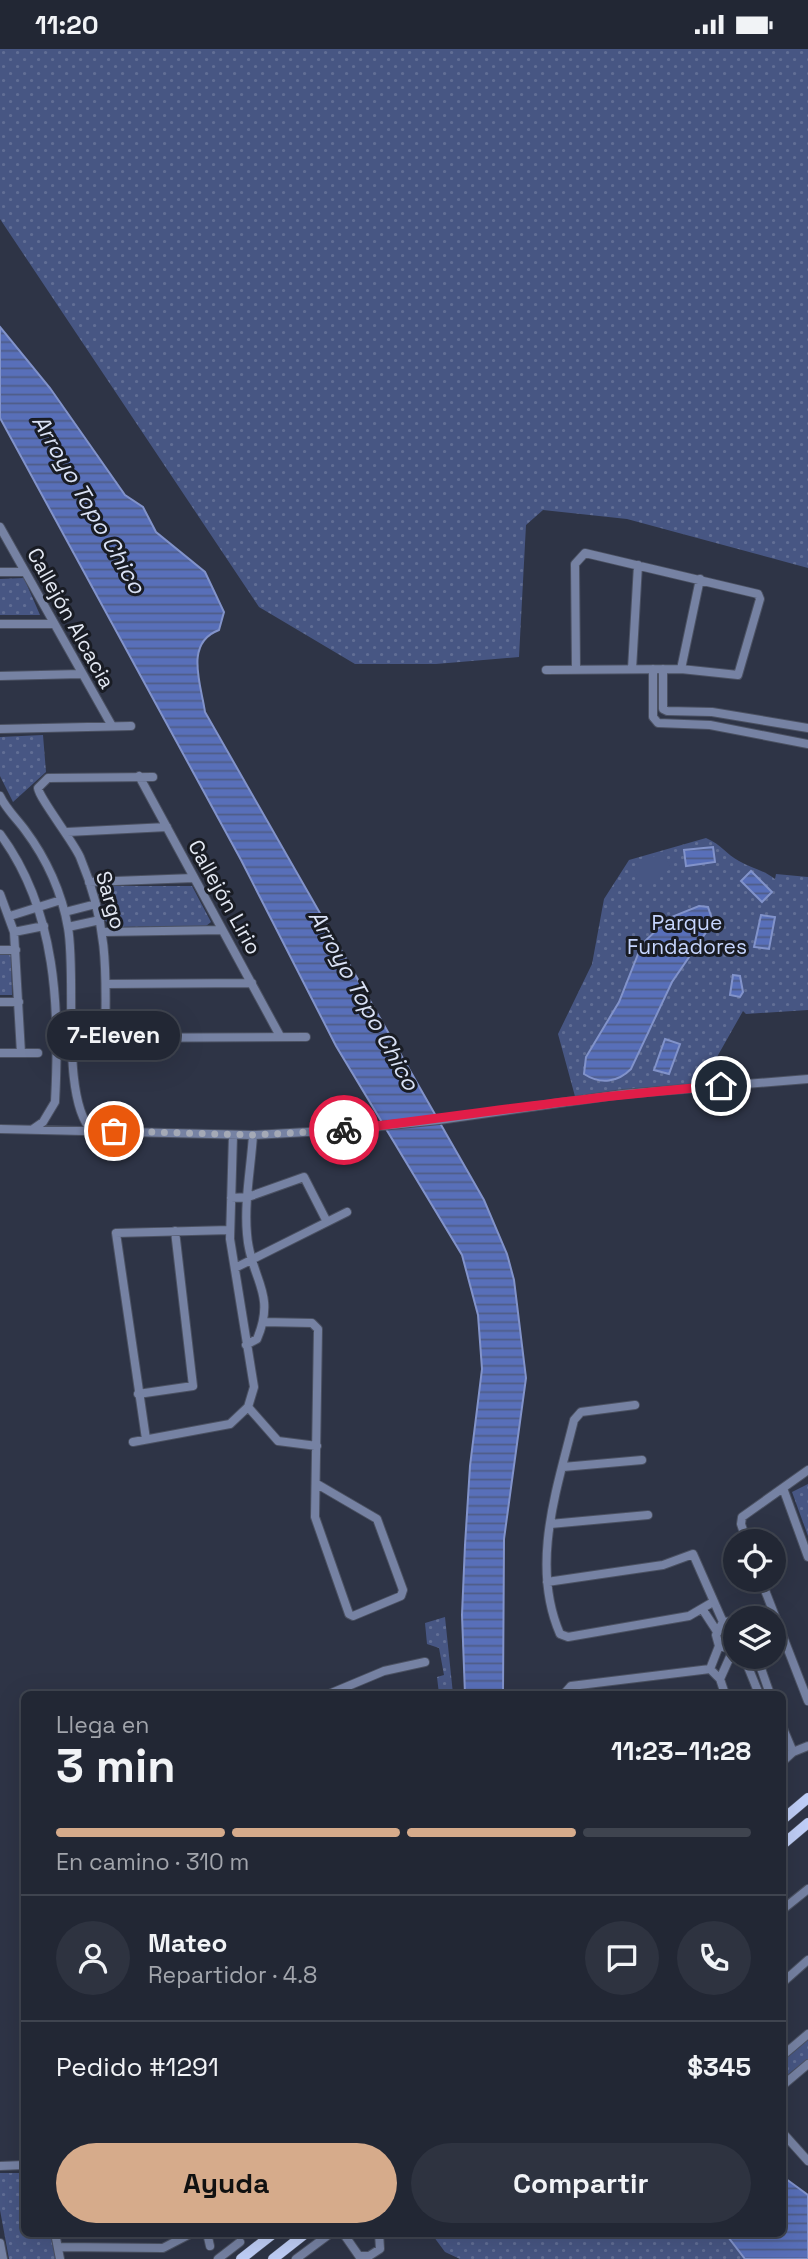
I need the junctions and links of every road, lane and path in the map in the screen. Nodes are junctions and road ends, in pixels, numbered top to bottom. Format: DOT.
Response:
graph roads {
  1 [pos="0,527"];
  2 [pos="638,565"];
  3 [pos="0,572"];
  4 [pos="23,572"];
  5 [pos="700,579"];
  6 [pos="0,624"];
  7 [pos="52,624"];
  8 [pos="576,668"];
  9 [pos="632,669"];
  10 [pos="653,669"];
  11 [pos="663,669"];
  12 [pos="546,670"];
  13 [pos="681,670"];
  14 [pos="81,674"];
  15 [pos="0,676"];
  16 [pos="112,726"];
  17 [pos="131,726"];
  18 [pos="808,728"];
  19 [pos="0,729"];
  20 [pos="808,744"];
  21 [pos="139,776"];
  22 [pos="153,777"];
  23 [pos="0,796"];
  24 [pos="167,827"];
  25 [pos="67,832"];
  26 [pos="0,834"];
  27 [pos="194,878"];
  28 [pos="89,882"];
  29 [pos="1,897"];
  30 [pos="61,900"];
  31 [pos="96,904"];
  32 [pos="38,906"];
  33 [pos="65,912"];
  34 [pos="10,916"];
  35 [pos="100,920"];
  36 [pos="44,926"];
  37 [pos="68,927"];
  38 [pos="222,930"];
  39 [pos="14,932"];
  40 [pos="104,932"];
  41 [pos="0,950"];
  42 [pos="16,950"];
  43 [pos="252,983"];
  44 [pos="106,984"];
  45 [pos="0,1002"];
  46 [pos="19,1002"];
  47 [pos="279,1036"];
  48 [pos="105,1037"];
  49 [pos="306,1037"];
  50 [pos="88,1038"];
  51 [pos="0,1053"];
  52 [pos="21,1053"];
  53 [pos="38,1053"];
  54 [pos="808,1079"];
  55 [pos="797,1080"];
  56 [pos="808,1087"];
  57 [pos="55,1090"];
  58 [pos="74,1090"];
  59 [pos="0,1129"];
  60 [pos="32,1130"];
  61 [pos="92,1131"];
  62 [pos="233,1135"];
  63 [pos="253,1135"];
  64 [pos="248,1197"];
  65 [pos="231,1198"];
  66 [pos="347,1212"];
  67 [pos="327,1223"];
  68 [pos="230,1230"];
  69 [pos="175,1231"];
  70 [pos="250,1263"];
  71 [pos="235,1268"];
  72 [pos="264,1322"];
  73 [pos="246,1345"];
  74 [pos="138,1394"];
  75 [pos="635,1405"];
  76 [pos="248,1407"];
  77 [pos="146,1440"];
  78 [pos="133,1442"];
  79 [pos="317,1446"];
  80 [pos="642,1460"];
  81 [pos="563,1467"];
  82 [pos="808,1471"];
  83 [pos="317,1484"];
  84 [pos="783,1488"];
  85 [pos="648,1515"];
  86 [pos="550,1524"];
  87 [pos="743,1529"];
  88 [pos="808,1557"];
  89 [pos="547,1581"];
  90 [pos="766,1592"];
  91 [pos="713,1602"];
  92 [pos="703,1610"];
  93 [pos="723,1622"];
  94 [pos="716,1630"];
  95 [pos="719,1646"];
  96 [pos="723,1647"];
  97 [pos="425,1662"];
  98 [pos="710,1669"];
  99 [pos="725,1669"];
  100 [pos="749,1669"];
  101 [pos="761,1669"];
  102 [pos="720,1679"];
  103 [pos="336,1691"];
  104 [pos="566,1691"];
  105 [pos="724,1691"];
  106 [pos="757,1691"];
  107 [pos="769,1691"];
  108 [pos="808,1701"];
  109 [pos="786,1735"];
  110 [pos="808,1746"];
  111 [pos="793,1752"];
  112 [pos="786,1757"];
  113 [pos="808,1798"];
  114 [pos="786,1817"];
  115 [pos="808,1823"];
  116 [pos="786,1842"];
  117 [pos="808,1889"];
  118 [pos="786,1907"];
  119 [pos="808,1960"];
  120 [pos="786,1979"];
  121 [pos="808,2033"];
  122 [pos="786,2052"];
  123 [pos="808,2064"];
  124 [pos="786,2082"];
  125 [pos="786,2136"];
  126 [pos="808,2161"];
  127 [pos="21,2165"];
  128 [pos="0,2166"];
  129 [pos="56,2237"];
  130 [pos="184,2237"];
  131 [pos="208,2237"];
  132 [pos="269,2237"];
  133 [pos="301,2237"];
  134 [pos="326,2237"];
  135 [pos="346,2237"];
  136 [pos="379,2237"];
  137 [pos="240,2242"];
  138 [pos="0,2243"];
  139 [pos="210,2246"];
  140 [pos="58,2247"];
  141 [pos="380,2249"];
  142 [pos="360,2257"];
  143 [pos="3,2259"];
  144 [pos="60,2259"];
  145 [pos="218,2259"];
  146 [pos="241,2259"];
  147 [pos="273,2259"];
  148 [pos="296,2259"];
  149 [pos="382,2259"];
  1 -- 4 [label="street, Callejón Alcacia"];
  2 -- 5 [label="street"];
  2 -- 8 [label="street"];
  2 -- 9 [label="street"];
  3 -- 4 [label="street"];
  4 -- 7 [label="street, Callejón Alcacia"];
  5 -- 13 [label="street"];
  5 -- 13 [label="street"];
  6 -- 7 [label="street"];
  7 -- 14 [label="street, Callejón Alcacia"];
  8 -- 9 [label="street"];
  8 -- 12 [label="street"];
  9 -- 10 [label="street"];
  10 -- 11 [label="street"];
  10 -- 20 [label="street"];
  11 -- 13 [label="street"];
  11 -- 18 [label="street"];
  14 -- 15 [label="street"];
  14 -- 16 [label="street, Callejón Alcacia"];
  16 -- 17 [label="street"];
  16 -- 19 [label="street"];
  21 -- 22 [label="street"];
  21 -- 24 [label="street, Callejón Lirio"];
  21 -- 25 [label="street, Sargo"];
  23 -- 30 [label="street"];
  24 -- 25 [label="street"];
  24 -- 27 [label="street, Callejón Lirio"];
  25 -- 28 [label="street, Sargo"];
  26 -- 32 [label="street"];
  27 -- 28 [label="street"];
  27 -- 38 [label="street, Callejón Lirio"];
  28 -- 31 [label="street, Sargo"];
  29 -- 34 [label="street"];
  30 -- 32 [label="street"];
  30 -- 33 [label="street"];
  31 -- 33 [label="street"];
  31 -- 35 [label="street, Sargo"];
  32 -- 34 [label="street"];
  32 -- 36 [label="street"];
  33 -- 37 [label="street"];
  34 -- 39 [label="street"];
  35 -- 37 [label="street"];
  35 -- 40 [label="street, Sargo"];
  36 -- 39 [label="street"];
  36 -- 57 [label="street"];
  37 -- 58 [label="street"];
  38 -- 40 [label="street"];
  38 -- 43 [label="street, Callejón Lirio"];
  39 -- 42 [label="street"];
  40 -- 44 [label="street, Sargo"];
  41 -- 42 [label="street"];
  42 -- 46 [label="street"];
  43 -- 44 [label="street"];
  43 -- 47 [label="street, Callejón Lirio"];
  44 -- 48 [label="street, Sargo"];
  45 -- 46 [label="street"];
  46 -- 52 [label="street"];
  47 -- 48 [label="street"];
  47 -- 49 [label="street"];
  48 -- 50 [label="street"];
  51 -- 52 [label="street"];
  52 -- 53 [label="street"];
  54 -- 55 [label="street"];
  55 -- 56 [label="street"];
  55 -- 63 [label="street"];
  57 -- 58 [label="street"];
  57 -- 60 [label="street"];
  58 -- 61 [label="street"];
  59 -- 60 [label="street"];
  60 -- 61 [label="street"];
  61 -- 62 [label="street"];
  62 -- 63 [label="street"];
  62 -- 65 [label="street"];
  63 -- 64 [label="street"];
  64 -- 65 [label="street"];
  64 -- 67 [label="street"];
  64 -- 70 [label="street"];
  65 -- 68 [label="street"];
  66 -- 67 [label="street"];
  67 -- 70 [label="street"];
  68 -- 69 [label="street"];
  68 -- 71 [label="street"];
  69 -- 74 [label="street"];
  69 -- 74 [label="street"];
  70 -- 71 [label="street"];
  70 -- 72 [label="street"];
  71 -- 73 [label="street"];
  72 -- 73 [label="street"];
  72 -- 79 [label="street"];
  73 -- 76 [label="street"];
  74 -- 77 [label="street"];
  75 -- 81 [label="street"];
  76 -- 77 [label="street"];
  76 -- 79 [label="street"];
  77 -- 78 [label="street"];
  79 -- 83 [label="street"];
  80 -- 81 [label="street"];
  81 -- 86 [label="street"];
  82 -- 84 [label="street"];
  83 -- 83 [label="street"];
  84 -- 87 [label="street"];
  84 -- 88 [label="street"];
  85 -- 86 [label="street"];
  86 -- 89 [label="street"];
  89 -- 91 [label="street"];
  89 -- 92 [label="street"];
  90 -- 108 [label="street"];
  91 -- 92 [label="street"];
  91 -- 93 [label="street"];
  92 -- 94 [label="street"];
  93 -- 94 [label="street"];
  94 -- 95 [label="street"];
  95 -- 96 [label="street"];
  95 -- 98 [label="street"];
  97 -- 103 [label="street"];
  98 -- 102 [label="street"];
  98 -- 104 [label="street"];
  99 -- 102 [label="street"];
  100 -- 106 [label="street"];
  101 -- 107 [label="street"];
  102 -- 105 [label="street"];
  109 -- 111 [label="street"];
  110 -- 111 [label="street"];
  111 -- 112 [label="street"];
  113 -- 114 [label="main road"];
  115 -- 116 [label="main road"];
  117 -- 118 [label="street"];
  119 -- 120 [label="street"];
  121 -- 122 [label="street"];
  123 -- 124 [label="street"];
  125 -- 126 [label="street"];
  127 -- 128 [label="street"];
  129 -- 140 [label="street"];
  130 -- 140 [label="street"];
  131 -- 139 [label="street"];
  132 -- 146 [label="main road"];
  133 -- 147 [label="main road"];
  134 -- 148 [label="street"];
  135 -- 142 [label="street"];
  136 -- 141 [label="street"];
  137 -- 145 [label="street"];
  138 -- 143 [label="street"];
  140 -- 144 [label="street"];
  141 -- 142 [label="street"];
  141 -- 149 [label="street"];
}
